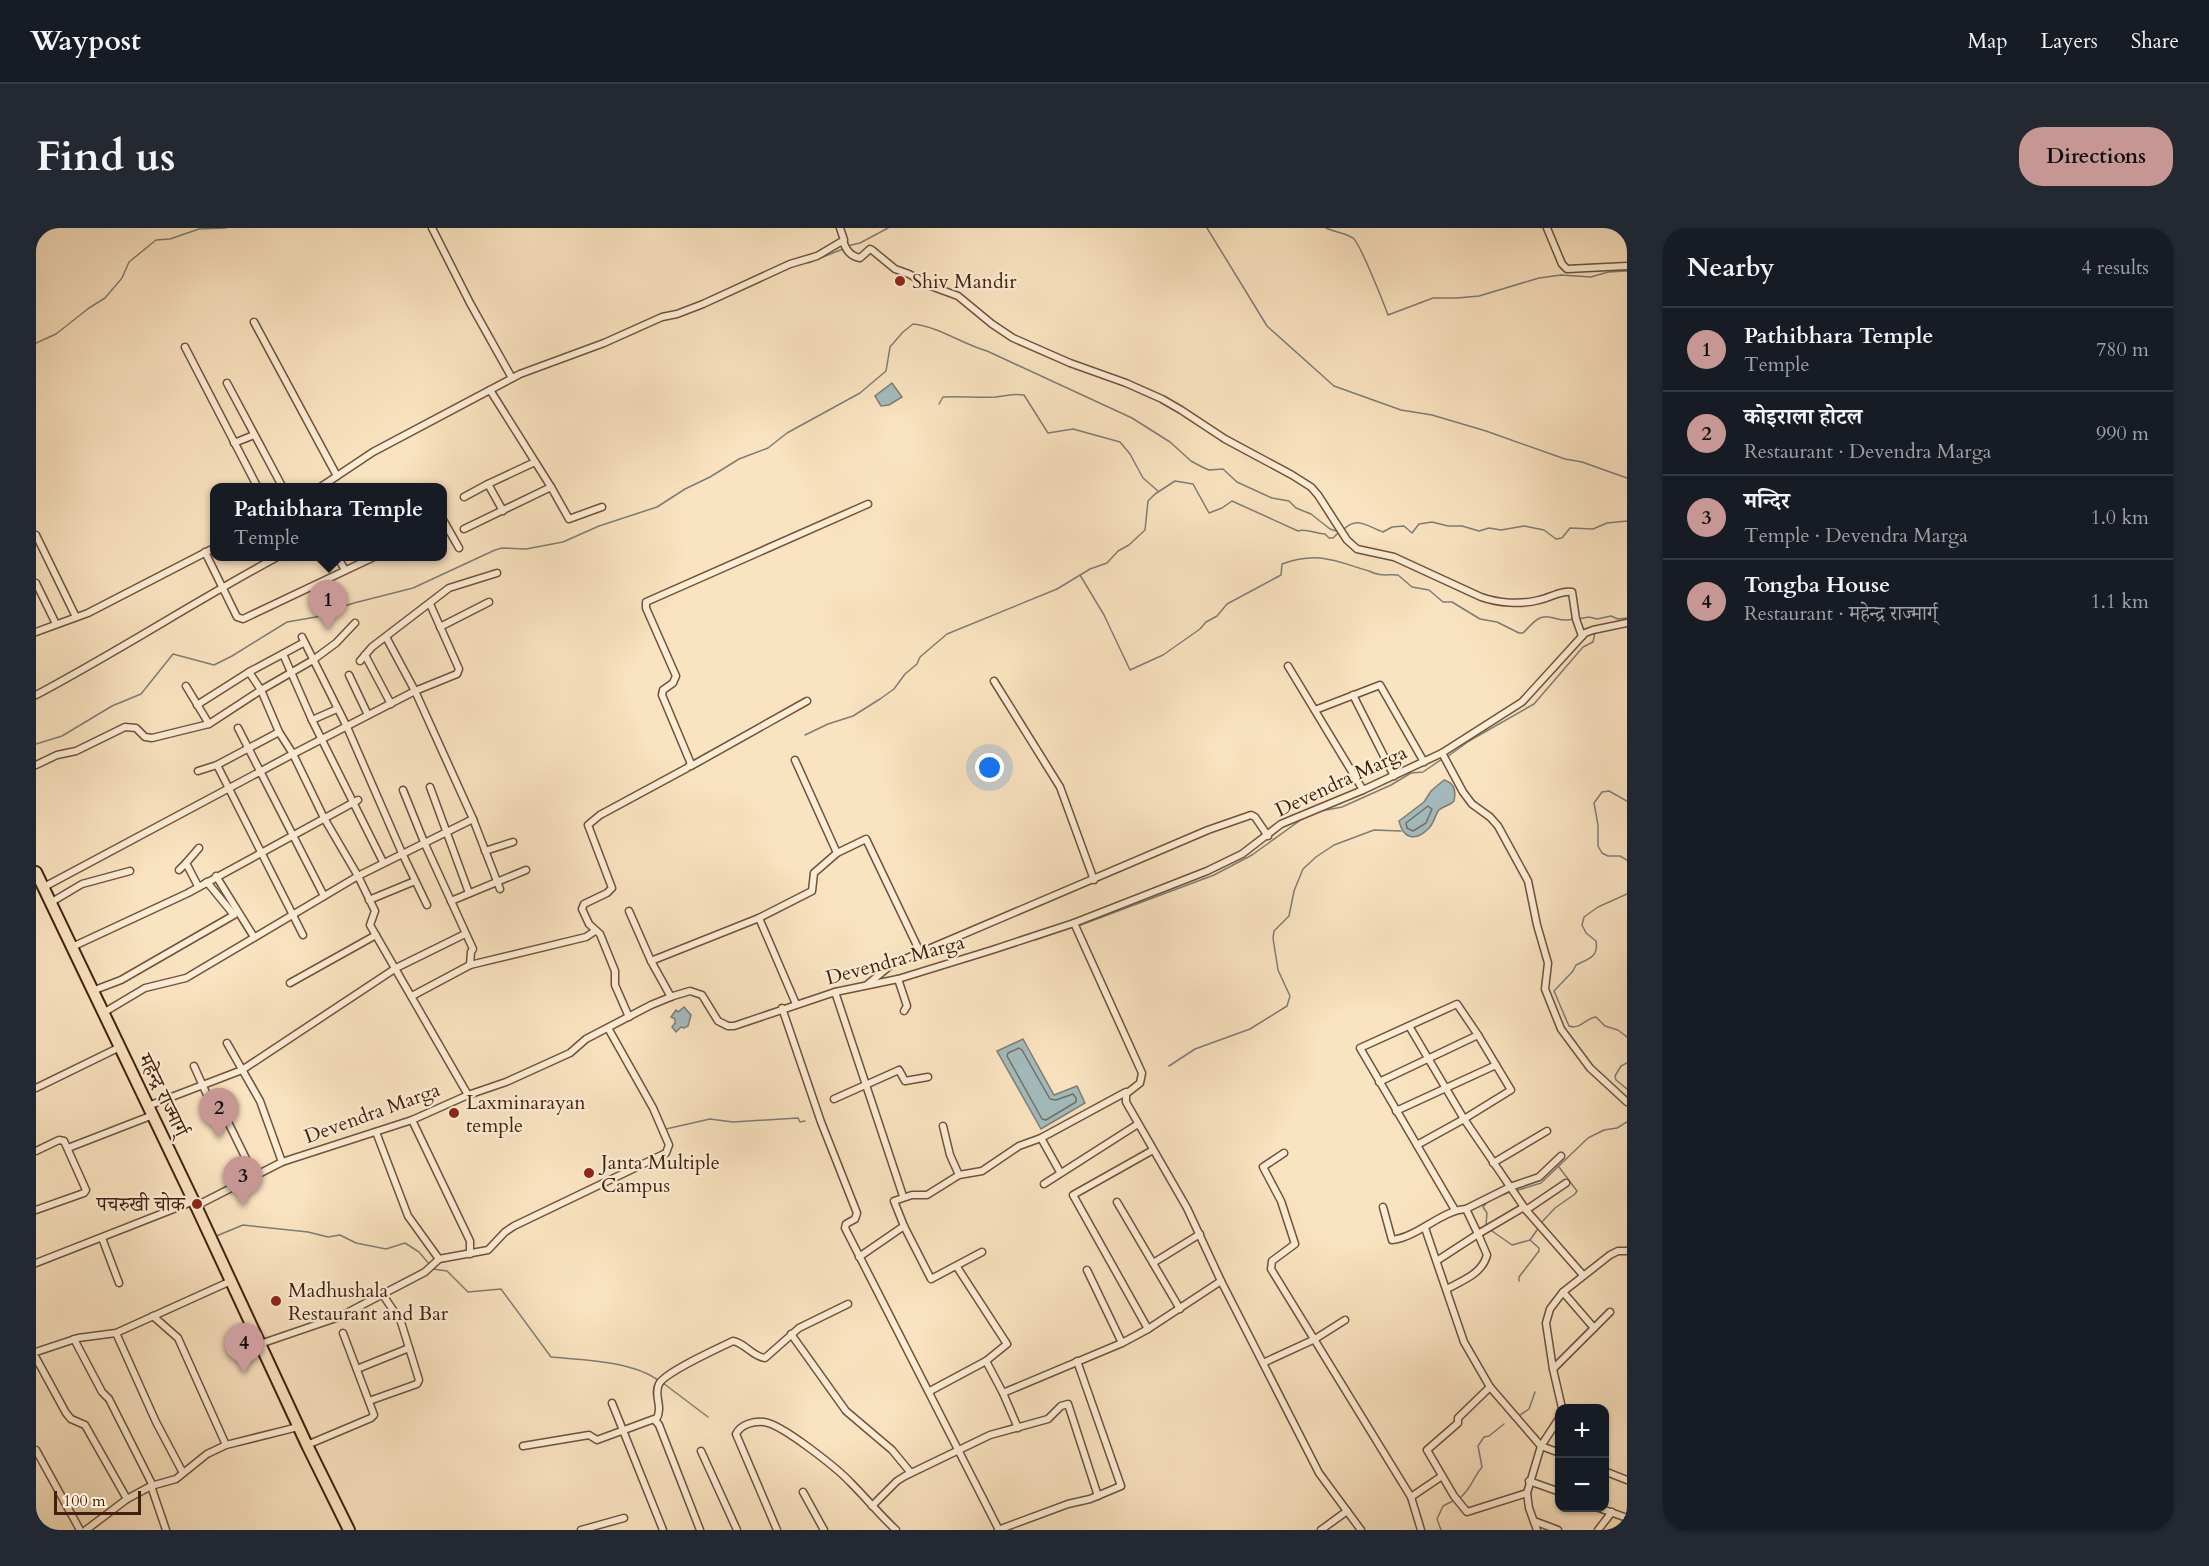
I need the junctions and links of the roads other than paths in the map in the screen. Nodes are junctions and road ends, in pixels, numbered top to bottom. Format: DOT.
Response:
graph roads {
  1 [pos="432,228"];
  2 [pos="840,228"];
  3 [pos="1547,228"];
  4 [pos="845,245"];
  5 [pos="1627,266"];
  6 [pos="254,322"];
  7 [pos="185,347"];
  8 [pos="512,378"];
  9 [pos="227,383"];
  10 [pos="490,390"];
  11 [pos="254,435"];
  12 [pos="234,443"];
  13 [pos="534,462"];
  14 [pos="337,476"];
  15 [pos="255,483"];
  16 [pos="280,483"];
  17 [pos="326,483"];
  18 [pos="488,484"];
  19 [pos="551,488"];
  20 [pos="464,497"];
  21 [pos="868,504"];
  22 [pos="602,507"];
  23 [pos="503,511"];
  24 [pos="464,529"];
  25 [pos="447,531"];
  26 [pos="36,535"];
  27 [pos="459,548"];
  28 [pos="210,550"];
  29 [pos="205,552"];
  30 [pos="270,561"];
  31 [pos="340,561"];
  32 [pos="365,561"];
  33 [pos="345,570"];
  34 [pos="497,573"];
  35 [pos="36,583"];
  36 [pos="222,587"];
  37 [pos="489,602"];
  38 [pos="430,604"];
  39 [pos="76,617"];
  40 [pos="355,623"];
  41 [pos="1627,623"];
  42 [pos="56,624"];
  43 [pos="441,627"];
  44 [pos="36,632"];
  45 [pos="1582,636"];
  46 [pos="386,637"];
  47 [pos="283,654"];
  48 [pos="365,655"];
  49 [pos="313,660"];
  50 [pos="360,661"];
  51 [pos="1288,666"];
  52 [pos="249,672"];
  53 [pos="292,672"];
  54 [pos="349,675"];
  55 [pos="994,681"];
  56 [pos="186,686"];
  57 [pos="261,690"];
  58 [pos="415,692"];
  59 [pos="36,695"];
  60 [pos="1353,695"];
  61 [pos="807,701"];
  62 [pos="391,704"];
  63 [pos="197,705"];
  64 [pos="337,709"];
  65 [pos="1315,710"];
  66 [pos="368,715"];
  67 [pos="312,720"];
  68 [pos="209,724"];
  69 [pos="347,726"];
  70 [pos="238,728"];
  71 [pos="279,732"];
  72 [pos="323,739"];
  73 [pos="249,748"];
  74 [pos="1442,753"];
  75 [pos="293,754"];
  76 [pos="795,760"];
  77 [pos="1424,762"];
  78 [pos="36,765"];
  79 [pos="217,765"];
  80 [pos="690,766"];
  81 [pos="261,770"];
  82 [pos="198,771"];
  83 [pos="1394,776"];
  84 [pos="230,787"];
  85 [pos="430,788"];
  86 [pos="403,790"];
  87 [pos="1363,790"];
  88 [pos="356,801"];
  89 [pos="324,818"];
  90 [pos="472,819"];
  91 [pos="446,832"];
  92 [pos="292,835"];
  93 [pos="1268,836"];
  94 [pos="424,842"];
  95 [pos="513,842"];
  96 [pos="200,848"];
  97 [pos="485,851"];
  98 [pos="262,852"];
  99 [pos="402,853"];
  100 [pos="837,853"];
  101 [pos="383,862"];
  102 [pos="186,863"];
  103 [pos="179,870"];
  104 [pos="526,870"];
  105 [pos="130,871"];
  106 [pos="36,872"];
  107 [pos="216,876"];
  108 [pos="358,876"];
  109 [pos="1094,880"];
  110 [pos="415,881"];
  111 [pos="496,881"];
  112 [pos="198,886"];
  113 [pos="44,887"];
  114 [pos="500,889"];
  115 [pos="188,893"];
  116 [pos="469,893"];
  117 [pos="324,896"];
  118 [pos="369,900"];
  119 [pos="451,901"];
  120 [pos="50,903"];
  121 [pos="427,905"];
  122 [pos="629,911"];
  123 [pos="292,914"];
  124 [pos="759,918"];
  125 [pos="1074,923"];
  126 [pos="595,931"];
  127 [pos="465,934"];
  128 [pos="303,935"];
  129 [pos="376,935"];
  130 [pos="254,937"];
  131 [pos="72,947"];
  132 [pos="920,952"];
  133 [pos="651,961"];
  134 [pos="470,965"];
  135 [pos="396,968"];
  136 [pos="898,979"];
  137 [pos="290,983"];
  138 [pos="868,985"];
  139 [pos="92,991"];
  140 [pos="835,992"];
  141 [pos="412,996"];
  142 [pos="671,997"];
  143 [pos="796,1004"];
  144 [pos="782,1008"];
  145 [pos="904,1011"];
  146 [pos="104,1013"];
  147 [pos="629,1017"];
  148 [pos="1409,1026"];
  149 [pos="608,1028"];
  150 [pos="1478,1035"];
  151 [pos="227,1043"];
  152 [pos="120,1047"];
  153 [pos="1427,1059"];
  154 [pos="1496,1065"];
  155 [pos="194,1066"];
  156 [pos="243,1070"];
  157 [pos="928,1077"];
  158 [pos="1379,1082"];
  159 [pos="866,1084"];
  160 [pos="202,1085"];
  161 [pos="36,1088"];
  162 [pos="1445,1088"];
  163 [pos="1128,1091"];
  164 [pos="468,1095"];
  165 [pos="834,1099"];
  166 [pos="1627,1102"];
  167 [pos="151,1111"];
  168 [pos="1396,1111"];
  169 [pos="1464,1119"];
  170 [pos="412,1120"];
  171 [pos="1138,1124"];
  172 [pos="943,1126"];
  173 [pos="1547,1131"];
  174 [pos="376,1132"];
  175 [pos="1041,1138"];
  176 [pos="1417,1145"];
  177 [pos="68,1149"];
  178 [pos="1153,1149"];
  179 [pos="36,1151"];
  180 [pos="1284,1153"];
  181 [pos="1561,1156"];
  182 [pos="282,1162"];
  183 [pos="1493,1163"];
  184 [pos="1060,1172"];
  185 [pos="254,1175"];
  186 [pos="959,1176"];
  187 [pos="1566,1183"];
  188 [pos="1044,1184"];
  189 [pos="1510,1187"];
  190 [pos="903,1196"];
  191 [pos="1117,1202"];
  192 [pos="195,1204"];
  193 [pos="1383,1207"];
  194 [pos="1466,1209"];
  195 [pos="1525,1209"];
  196 [pos="36,1210"];
  197 [pos="1455,1210"];
  198 [pos="904,1226"];
  199 [pos="1425,1228"];
  200 [pos="1200,1234"];
  201 [pos="1479,1234"];
  202 [pos="102,1238"];
  203 [pos="1627,1251"];
  204 [pos="982,1252"];
  205 [pos="470,1254"];
  206 [pos="859,1257"];
  207 [pos="1438,1260"];
  208 [pos="436,1261"];
  209 [pos="36,1263"];
  210 [pos="1153,1263"];
  211 [pos="957,1267"];
  212 [pos="1087,1270"];
  213 [pos="1583,1275"];
  214 [pos="231,1281"];
  215 [pos="1221,1281"];
  216 [pos="119,1283"];
  217 [pos="1447,1289"];
  218 [pos="1563,1292"];
  219 [pos="383,1295"];
  220 [pos="848,1304"];
  221 [pos="1180,1309"];
  222 [pos="1610,1312"];
  223 [pos="153,1316"];
  224 [pos="1345,1320"];
  225 [pos="1594,1328"];
  226 [pos="1148,1329"];
  227 [pos="116,1333"];
  228 [pos="343,1333"];
  229 [pos="791,1334"];
  230 [pos="74,1339"];
  231 [pos="1315,1339"];
  232 [pos="1122,1343"];
  233 [pos="260,1344"];
  234 [pos="410,1348"];
  235 [pos="36,1352"];
  236 [pos="36,1358"];
  237 [pos="986,1361"];
  238 [pos="1077,1361"];
  239 [pos="1263,1363"];
  240 [pos="357,1368"];
  241 [pos="1553,1369"];
  242 [pos="1490,1387"];
  243 [pos="930,1391"];
  244 [pos="1003,1393"];
  245 [pos="369,1401"];
  246 [pos="612,1403"];
  247 [pos="1561,1404"];
  248 [pos="656,1420"];
  249 [pos="1555,1425"];
  250 [pos="298,1427"];
  251 [pos="1018,1428"];
  252 [pos="622,1430"];
  253 [pos="226,1444"];
  254 [pos="307,1445"];
  255 [pos="523,1446"];
  256 [pos="1541,1446"];
  257 [pos="36,1450"];
  258 [pos="701,1450"];
  259 [pos="958,1451"];
  260 [pos="1555,1451"];
  261 [pos="183,1473"];
  262 [pos="911,1473"];
  263 [pos="1609,1473"];
  264 [pos="1442,1476"];
  265 [pos="1627,1480"];
  266 [pos="1530,1481"];
  267 [pos="152,1486"];
  268 [pos="1555,1490"];
  269 [pos="803,1492"];
  270 [pos="1527,1493"];
  271 [pos="1098,1497"];
  272 [pos="1411,1497"];
  273 [pos="127,1498"];
  274 [pos="872,1506"];
  275 [pos="1347,1511"];
  276 [pos="1609,1511"];
  277 [pos="1612,1512"];
  278 [pos="624,1518"];
  279 [pos="1627,1518"];
  280 [pos="1534,1521"];
  281 [pos="80,1530"];
  282 [pos="86,1530"];
  283 [pos="166,1530"];
  284 [pos="349,1530"];
  285 [pos="581,1530"];
  286 [pos="663,1530"];
  287 [pos="700,1530"];
  288 [pos="736,1530"];
  289 [pos="777,1530"];
  290 [pos="824,1530"];
  291 [pos="896,1530"];
  292 [pos="998,1530"];
  293 [pos="1321,1530"];
  294 [pos="1361,1530"];
  295 [pos="1421,1530"];
  296 [pos="1538,1530"];
  297 [pos="1558,1530"];
  298 [pos="1598,1530"];
  1 -- 8 [label="street"];
  2 -- 4 [label="street"];
  3 -- 5 [label="street"];
  4 -- 8 [label="street"];
  4 -- 45 [label="street"];
  6 -- 14 [label="street"];
  7 -- 12 [label="street"];
  8 -- 10 [label="street"];
  9 -- 11 [label="street"];
  10 -- 13 [label="street"];
  10 -- 14 [label="street"];
  11 -- 12 [label="street"];
  11 -- 16 [label="street"];
  12 -- 15 [label="street"];
  13 -- 18 [label="street"];
  13 -- 19 [label="street"];
  14 -- 17 [label="street"];
  18 -- 20 [label="street"];
  18 -- 23 [label="street"];
  19 -- 22 [label="street"];
  19 -- 23 [label="street"];
  21 -- 80 [label="street"];
  23 -- 24 [label="street"];
  25 -- 27 [label="street"];
  26 -- 39 [label="street"];
  28 -- 29 [label="street"];
  29 -- 36 [label="street"];
  29 -- 39 [label="street"];
  30 -- 36 [label="street"];
  31 -- 33 [label="street"];
  32 -- 33 [label="street"];
  33 -- 36 [label="street"];
  34 -- 38 [label="street"];
  35 -- 42 [label="street"];
  36 -- 59 [label="street"];
  37 -- 43 [label="street"];
  38 -- 43 [label="street"];
  38 -- 46 [label="street"];
  39 -- 42 [label="street"];
  40 -- 49 [label="street"];
  41 -- 45 [label="street"];
  42 -- 44 [label="street"];
  43 -- 58 [label="street"];
  45 -- 74 [label="street, Devendra Marga"];
  46 -- 48 [label="street"];
  46 -- 58 [label="street"];
  47 -- 49 [label="street"];
  47 -- 52 [label="street"];
  47 -- 53 [label="street"];
  48 -- 50 [label="street"];
  48 -- 62 [label="street"];
  49 -- 53 [label="street"];
  49 -- 64 [label="street"];
  51 -- 65 [label="street"];
  52 -- 57 [label="street"];
  52 -- 63 [label="street"];
  53 -- 57 [label="street"];
  53 -- 67 [label="street"];
  54 -- 66 [label="street"];
  55 -- 109 [label="street"];
  56 -- 63 [label="street"];
  57 -- 68 [label="street"];
  57 -- 71 [label="street"];
  58 -- 62 [label="street"];
  58 -- 90 [label="street"];
  60 -- 65 [label="street"];
  60 -- 77 [label="street"];
  60 -- 83 [label="street"];
  61 -- 80 [label="street"];
  62 -- 66 [label="street"];
  63 -- 68 [label="street"];
  64 -- 67 [label="street"];
  64 -- 69 [label="street"];
  65 -- 87 [label="street"];
  66 -- 69 [label="street"];
  67 -- 72 [label="street"];
  68 -- 78 [label="street"];
  69 -- 72 [label="street"];
  69 -- 99 [label="street"];
  70 -- 73 [label="street"];
  71 -- 73 [label="street"];
  71 -- 75 [label="street"];
  72 -- 75 [label="street"];
  72 -- 88 [label="street"];
  73 -- 79 [label="street"];
  73 -- 81 [label="street"];
  74 -- 77 [label="street, Devendra Marga"];
  74 -- 166 [label="street"];
  75 -- 81 [label="street"];
  75 -- 89 [label="street"];
  76 -- 100 [label="street"];
  77 -- 83 [label="street, Devendra Marga"];
  79 -- 82 [label="street"];
  79 -- 84 [label="street"];
  80 -- 126 [label="street"];
  81 -- 84 [label="street"];
  81 -- 92 [label="street"];
  83 -- 87 [label="street, Devendra Marga"];
  84 -- 98 [label="street"];
  84 -- 113 [label="street"];
  85 -- 91 [label="street"];
  86 -- 94 [label="street"];
  87 -- 93 [label="street, Devendra Marga"];
  88 -- 89 [label="street"];
  88 -- 101 [label="street"];
  89 -- 92 [label="street"];
  89 -- 108 [label="street"];
  90 -- 91 [label="street"];
  90 -- 97 [label="street"];
  91 -- 94 [label="street"];
  91 -- 116 [label="street"];
  92 -- 98 [label="street"];
  92 -- 117 [label="street"];
  93 -- 109 [label="street"];
  93 -- 125 [label="street, Devendra Marga"];
  94 -- 99 [label="street"];
  94 -- 119 [label="street"];
  95 -- 97 [label="street"];
  96 -- 102 [label="street"];
  97 -- 111 [label="street"];
  98 -- 107 [label="street"];
  98 -- 123 [label="street"];
  99 -- 101 [label="street"];
  99 -- 110 [label="street"];
  100 -- 124 [label="street"];
  100 -- 132 [label="street"];
  101 -- 108 [label="street"];
  102 -- 103 [label="street"];
  102 -- 112 [label="street"];
  104 -- 111 [label="street"];
  105 -- 120 [label="street"];
  106 -- 113 [label="highway, महेन्द्र राज्मार्ग्"];
  107 -- 112 [label="street"];
  107 -- 130 [label="street"];
  108 -- 117 [label="street"];
  108 -- 118 [label="street"];
  109 -- 132 [label="street"];
  110 -- 118 [label="street"];
  110 -- 121 [label="street"];
  111 -- 114 [label="street"];
  111 -- 116 [label="street"];
  112 -- 115 [label="street"];
  113 -- 120 [label="highway, महेन्द्र राज्मार्ग्"];
  115 -- 131 [label="street"];
  115 -- 139 [label="street"];
  116 -- 119 [label="street"];
  117 -- 123 [label="street"];
  118 -- 129 [label="street"];
  119 -- 127 [label="street"];
  120 -- 131 [label="highway, महेन्द्र राज्मार्ग्"];
  122 -- 133 [label="street"];
  123 -- 128 [label="street"];
  123 -- 130 [label="street"];
  124 -- 133 [label="street"];
  124 -- 143 [label="street"];
  125 -- 136 [label="street, Devendra Marga"];
  125 -- 163 [label="street"];
  126 -- 134 [label="street"];
  126 -- 147 [label="street"];
  127 -- 134 [label="street"];
  127 -- 135 [label="street"];
  129 -- 135 [label="street"];
  129 -- 137 [label="street"];
  130 -- 146 [label="street"];
  131 -- 139 [label="highway, महेन्द्र राज्मार्ग्"];
  132 -- 138 [label="street"];
  133 -- 142 [label="street"];
  134 -- 141 [label="street"];
  135 -- 141 [label="street"];
  135 -- 156 [label="street"];
  136 -- 138 [label="street, Devendra Marga"];
  136 -- 145 [label="street"];
  138 -- 140 [label="street, Devendra Marga"];
  139 -- 146 [label="highway, महेन्द्र राज्मार्ग्"];
  140 -- 143 [label="street, Devendra Marga"];
  140 -- 159 [label="street"];
  141 -- 164 [label="street"];
  142 -- 144 [label="street, Devendra Marga"];
  142 -- 147 [label="street, Devendra Marga"];
  143 -- 144 [label="street, Devendra Marga"];
  144 -- 206 [label="street"];
  146 -- 152 [label="highway, महेन्द्र राज्मार्ग्"];
  147 -- 149 [label="street, Devendra Marga"];
  148 -- 150 [label="street"];
  148 -- 153 [label="street"];
  148 -- 158 [label="street"];
  149 -- 164 [label="street, Devendra Marga"];
  149 -- 205 [label="street"];
  150 -- 153 [label="street"];
  150 -- 154 [label="street"];
  151 -- 156 [label="street"];
  152 -- 161 [label="street"];
  152 -- 167 [label="highway, महेन्द्र राज्मार्ग्"];
  153 -- 158 [label="street"];
  153 -- 162 [label="street"];
  154 -- 162 [label="street"];
  154 -- 169 [label="street"];
  155 -- 160 [label="street"];
  156 -- 160 [label="street"];
  156 -- 182 [label="street"];
  157 -- 159 [label="street"];
  158 -- 168 [label="street"];
  159 -- 165 [label="street"];
  159 -- 190 [label="street"];
  160 -- 167 [label="street"];
  160 -- 185 [label="street"];
  162 -- 168 [label="street"];
  162 -- 169 [label="street"];
  163 -- 171 [label="street"];
  163 -- 175 [label="street"];
  164 -- 170 [label="street, Devendra Marga"];
  167 -- 177 [label="street"];
  167 -- 192 [label="highway, महेन्द्र राज्मार्ग्"];
  168 -- 176 [label="street"];
  169 -- 176 [label="street"];
  169 -- 183 [label="street"];
  170 -- 174 [label="street, Devendra Marga"];
  170 -- 205 [label="street"];
  171 -- 178 [label="street"];
  171 -- 184 [label="street"];
  172 -- 186 [label="street"];
  173 -- 183 [label="street"];
  174 -- 182 [label="street, Devendra Marga"];
  174 -- 208 [label="street"];
  175 -- 184 [label="street"];
  175 -- 186 [label="street"];
  176 -- 197 [label="street"];
  177 -- 179 [label="street"];
  177 -- 196 [label="street"];
  178 -- 200 [label="street"];
  178 -- 226 [label="street"];
  180 -- 231 [label="street"];
  181 -- 189 [label="street"];
  182 -- 185 [label="street, Devendra Marga"];
  183 -- 189 [label="street"];
  184 -- 188 [label="street"];
  185 -- 192 [label="street, Devendra Marga"];
  186 -- 190 [label="street"];
  187 -- 195 [label="street"];
  189 -- 194 [label="street"];
  189 -- 195 [label="street"];
  190 -- 198 [label="street"];
  191 -- 210 [label="street"];
  192 -- 202 [label="street, Devendra Marga"];
  192 -- 214 [label="highway, महेन्द्र राज्मार्ग्"];
  193 -- 199 [label="street"];
  194 -- 197 [label="street"];
  194 -- 201 [label="street"];
  195 -- 201 [label="street"];
  195 -- 213 [label="street"];
  197 -- 199 [label="street"];
  198 -- 206 [label="street"];
  198 -- 211 [label="street"];
  199 -- 207 [label="street"];
  200 -- 210 [label="street"];
  200 -- 215 [label="street"];
  201 -- 207 [label="street"];
  201 -- 217 [label="street"];
  202 -- 209 [label="street, Devendra Marga"];
  202 -- 216 [label="street"];
  203 -- 213 [label="street"];
  204 -- 211 [label="street"];
  205 -- 208 [label="street"];
  206 -- 243 [label="street"];
  207 -- 217 [label="street"];
  208 -- 219 [label="street"];
  210 -- 221 [label="street"];
  211 -- 237 [label="street"];
  212 -- 232 [label="street"];
  213 -- 218 [label="street"];
  214 -- 223 [label="street"];
  214 -- 233 [label="highway, महेन्द्र राज्मार्ग्"];
  215 -- 221 [label="street"];
  215 -- 239 [label="street"];
  217 -- 242 [label="street"];
  218 -- 225 [label="street"];
  218 -- 241 [label="street"];
  219 -- 233 [label="street"];
  219 -- 234 [label="street"];
  220 -- 229 [label="street"];
  221 -- 226 [label="street"];
  222 -- 225 [label="street"];
  223 -- 227 [label="street"];
  223 -- 253 [label="street"];
  224 -- 231 [label="street"];
  225 -- 241 [label="street"];
  226 -- 232 [label="street"];
  227 -- 230 [label="street"];
  227 -- 261 [label="street"];
  228 -- 240 [label="street"];
  229 -- 248 [label="street"];
  229 -- 262 [label="street"];
  230 -- 235 [label="street"];
  230 -- 267 [label="street"];
  231 -- 239 [label="street"];
  231 -- 272 [label="street"];
  232 -- 238 [label="street"];
  233 -- 250 [label="highway, महेन्द्र राज्मार्ग्"];
  234 -- 240 [label="street"];
  234 -- 245 [label="street"];
  236 -- 273 [label="street"];
  237 -- 243 [label="street"];
  237 -- 244 [label="street"];
  238 -- 244 [label="street"];
  238 -- 271 [label="street"];
  239 -- 275 [label="street"];
  240 -- 245 [label="street"];
  241 -- 247 [label="street"];
  242 -- 256 [label="street"];
  242 -- 264 [label="street"];
  243 -- 259 [label="street"];
  244 -- 251 [label="street"];
  245 -- 254 [label="street"];
  246 -- 252 [label="street"];
  248 -- 252 [label="street"];
  248 -- 287 [label="street"];
  249 -- 256 [label="street"];
  250 -- 253 [label="street"];
  250 -- 254 [label="highway, महेन्द्र राज्मार्ग्"];
  251 -- 259 [label="street"];
  251 -- 271 [label="street"];
  252 -- 255 [label="street"];
  252 -- 286 [label="street"];
  253 -- 261 [label="street"];
  254 -- 284 [label="highway, महेन्द्र राज्मार्ग्"];
  256 -- 260 [label="street"];
  256 -- 266 [label="street"];
  257 -- 281 [label="street"];
  258 -- 288 [label="street"];
  259 -- 262 [label="street"];
  259 -- 292 [label="street"];
  261 -- 267 [label="street"];
  262 -- 274 [label="street"];
  263 -- 265 [label="street"];
  264 -- 270 [label="street"];
  264 -- 272 [label="street"];
  266 -- 268 [label="street"];
  266 -- 270 [label="street"];
  267 -- 273 [label="street"];
  267 -- 283 [label="street"];
  269 -- 290 [label="street"];
  270 -- 280 [label="street"];
  271 -- 292 [label="street"];
  272 -- 295 [label="street"];
  273 -- 282 [label="street"];
  274 -- 289 [label="street"];
  274 -- 291 [label="street"];
  275 -- 293 [label="street"];
  275 -- 294 [label="street"];
  276 -- 277 [label="street"];
  277 -- 279 [label="street"];
  277 -- 298 [label="street"];
  278 -- 285 [label="street"];
  280 -- 296 [label="street"];
  280 -- 297 [label="street"];
}
